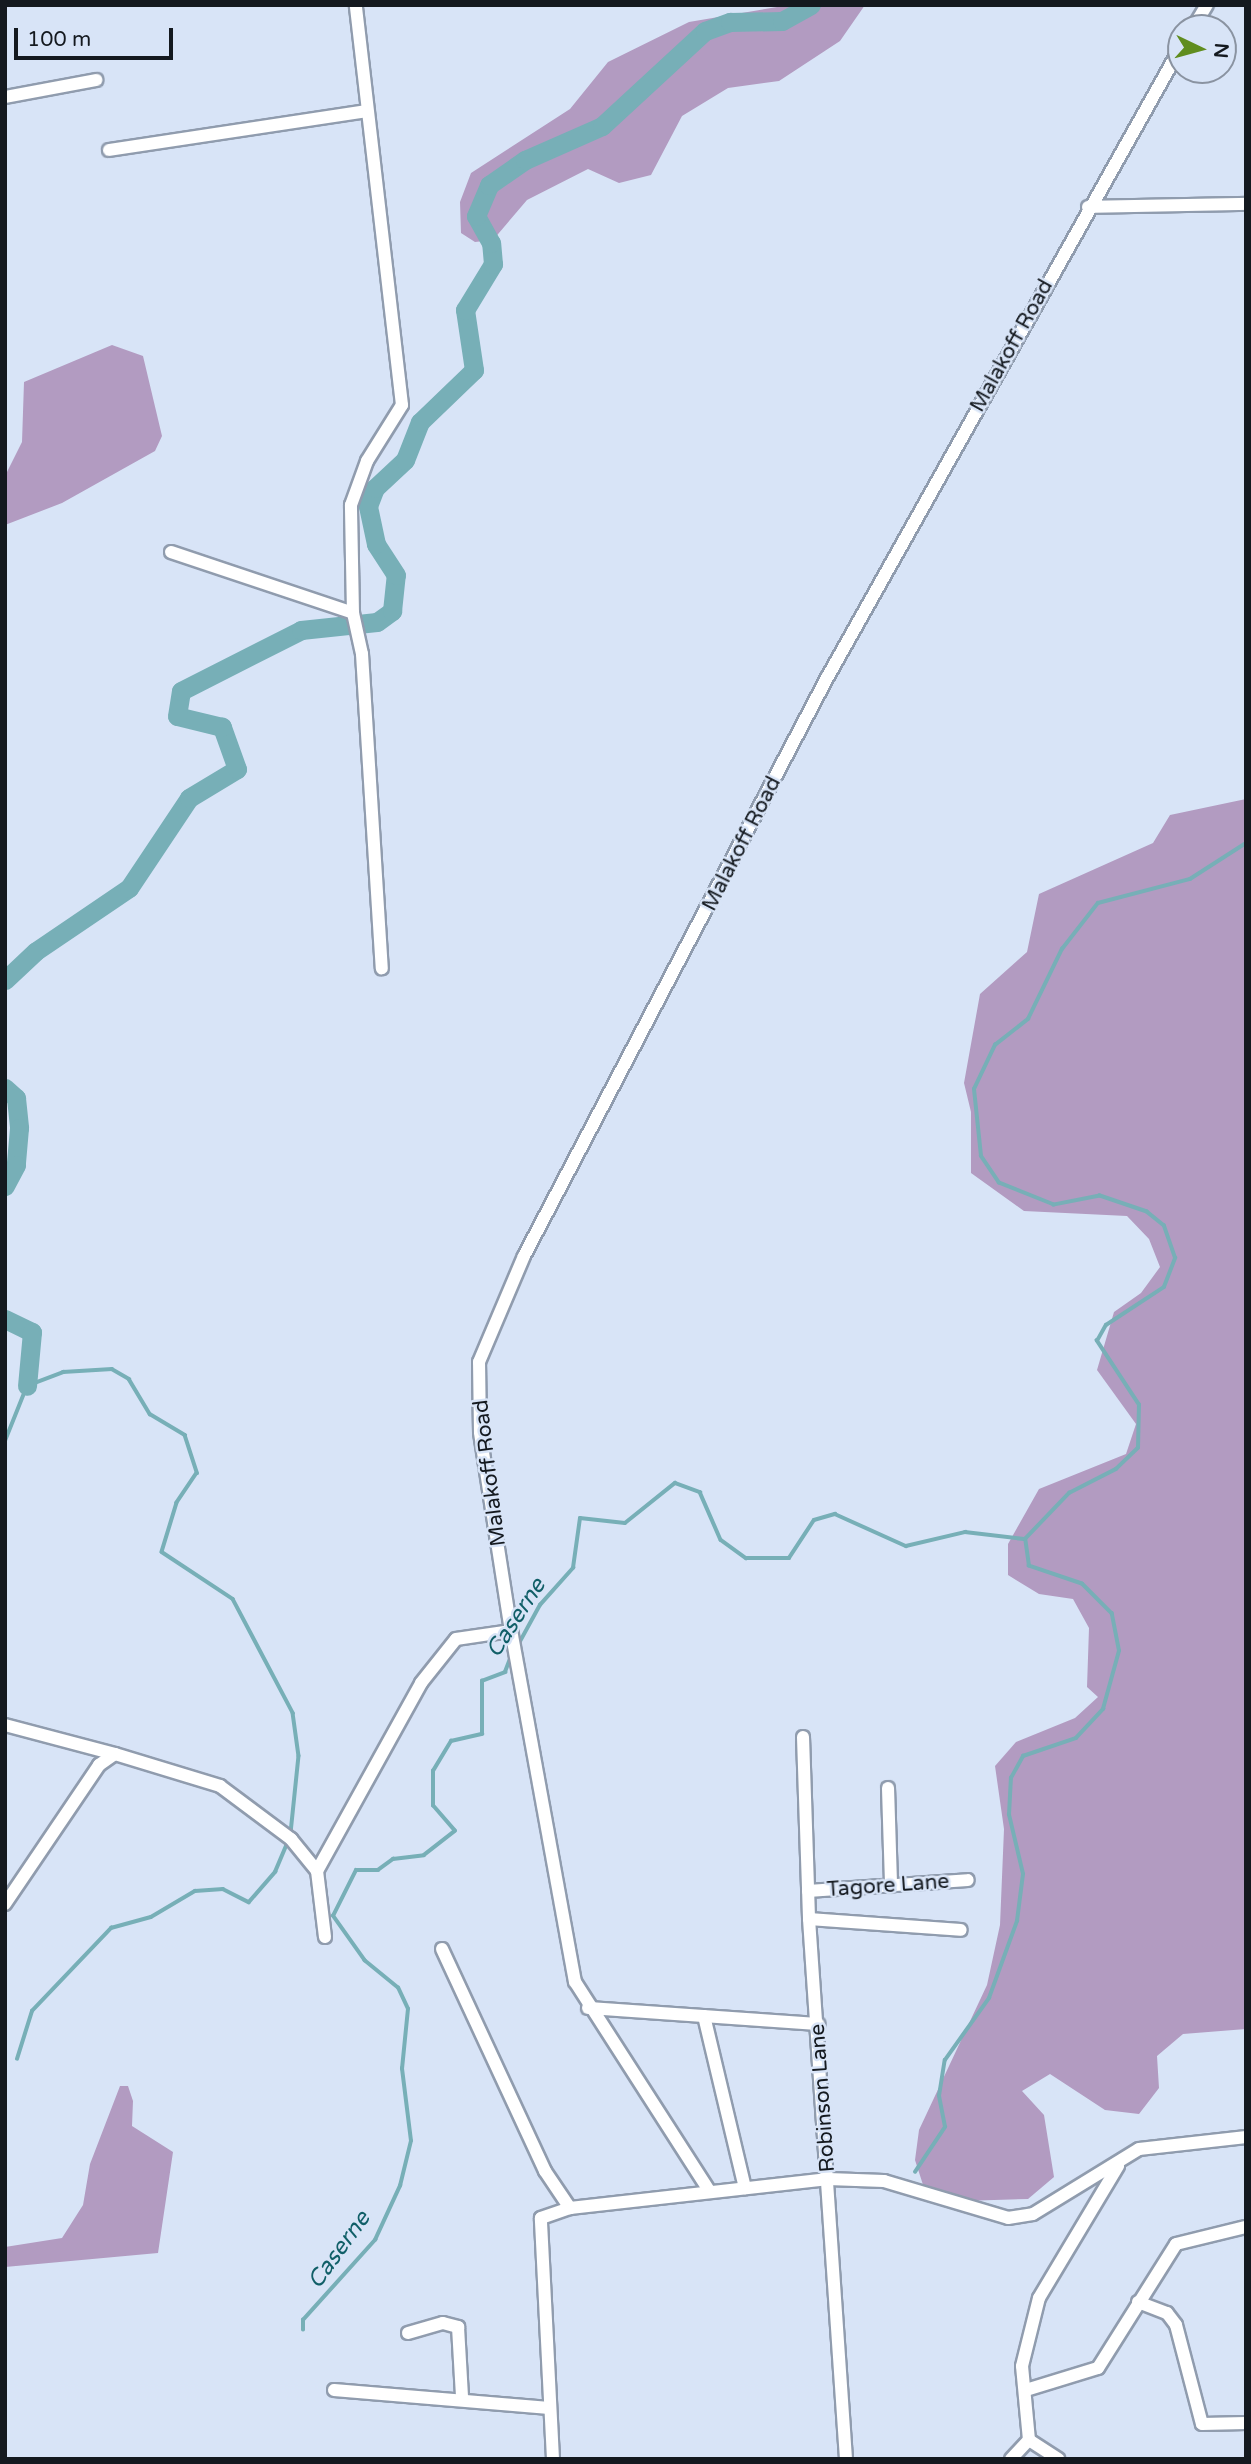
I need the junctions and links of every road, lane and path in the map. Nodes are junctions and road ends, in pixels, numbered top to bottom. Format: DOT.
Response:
graph roads {
  1 [pos="356,5"];
  2 [pos="1167,71"];
  3 [pos="96,80"];
  4 [pos="5,97"];
  5 [pos="366,111"];
  6 [pos="109,150"];
  7 [pos="1246,204"];
  8 [pos="1088,207"];
  9 [pos="172,552"];
  10 [pos="353,613"];
  11 [pos="382,968"];
  12 [pos="512,1636"];
  13 [pos="5,1726"];
  14 [pos="803,1737"];
  15 [pos="116,1754"];
  16 [pos="888,1788"];
  17 [pos="317,1871"];
  18 [pos="968,1880"];
  19 [pos="891,1886"];
  20 [pos="808,1891"];
  21 [pos="5,1904"];
  22 [pos="809,1919"];
  23 [pos="961,1930"];
  24 [pos="325,1937"];
  25 [pos="442,1950"];
  26 [pos="588,2008"];
  27 [pos="704,2016"];
  28 [pos="818,2024"];
  29 [pos="1246,2137"];
  30 [pos="1122,2160"];
  31 [pos="828,2179"];
  32 [pos="745,2188"];
  33 [pos="710,2192"];
  34 [pos="570,2208"];
  35 [pos="1246,2227"];
  36 [pos="1138,2302"];
  37 [pos="408,2333"];
  38 [pos="334,2390"];
  39 [pos="1026,2390"];
  40 [pos="462,2397"];
  41 [pos="550,2408"];
  42 [pos="1246,2423"];
  43 [pos="1029,2440"];
  44 [pos="553,2459"];
  45 [pos="846,2459"];
  46 [pos="1011,2459"];
  47 [pos="1058,2459"];
  1 -- 5 [label="street"];
  2 -- 8 [label="street, Malakoff Road"];
  3 -- 4 [label="street"];
  5 -- 6 [label="street"];
  5 -- 10 [label="street"];
  7 -- 8 [label="street"];
  8 -- 12 [label="street, Malakoff Road"];
  9 -- 10 [label="street"];
  10 -- 11 [label="street"];
  12 -- 17 [label="street"];
  12 -- 26 [label="street, Malakoff Road"];
  13 -- 15 [label="street"];
  14 -- 20 [label="street, Robinson Lane"];
  15 -- 17 [label="street"];
  15 -- 21 [label="street"];
  16 -- 19 [label="street"];
  17 -- 24 [label="street"];
  18 -- 19 [label="street, Tagore Lane"];
  19 -- 20 [label="street, Tagore Lane"];
  20 -- 22 [label="street, Robinson Lane"];
  22 -- 23 [label="street"];
  22 -- 28 [label="street, Robinson Lane"];
  25 -- 34 [label="street"];
  26 -- 27 [label="street"];
  26 -- 33 [label="street, Malakoff Road"];
  27 -- 28 [label="street"];
  27 -- 32 [label="street"];
  28 -- 31 [label="street, Robinson Lane"];
  29 -- 30 [label="street"];
  30 -- 31 [label="street"];
  30 -- 39 [label="street"];
  31 -- 32 [label="street"];
  31 -- 45 [label="street, Robinson Lane"];
  32 -- 33 [label="street"];
  33 -- 34 [label="street"];
  34 -- 41 [label="street"];
  35 -- 36 [label="street"];
  36 -- 39 [label="street"];
  36 -- 42 [label="street"];
  37 -- 40 [label="street"];
  38 -- 40 [label="street"];
  39 -- 43 [label="street"];
  40 -- 41 [label="street"];
  41 -- 44 [label="street"];
  43 -- 46 [label="street"];
  43 -- 47 [label="street"];
}
